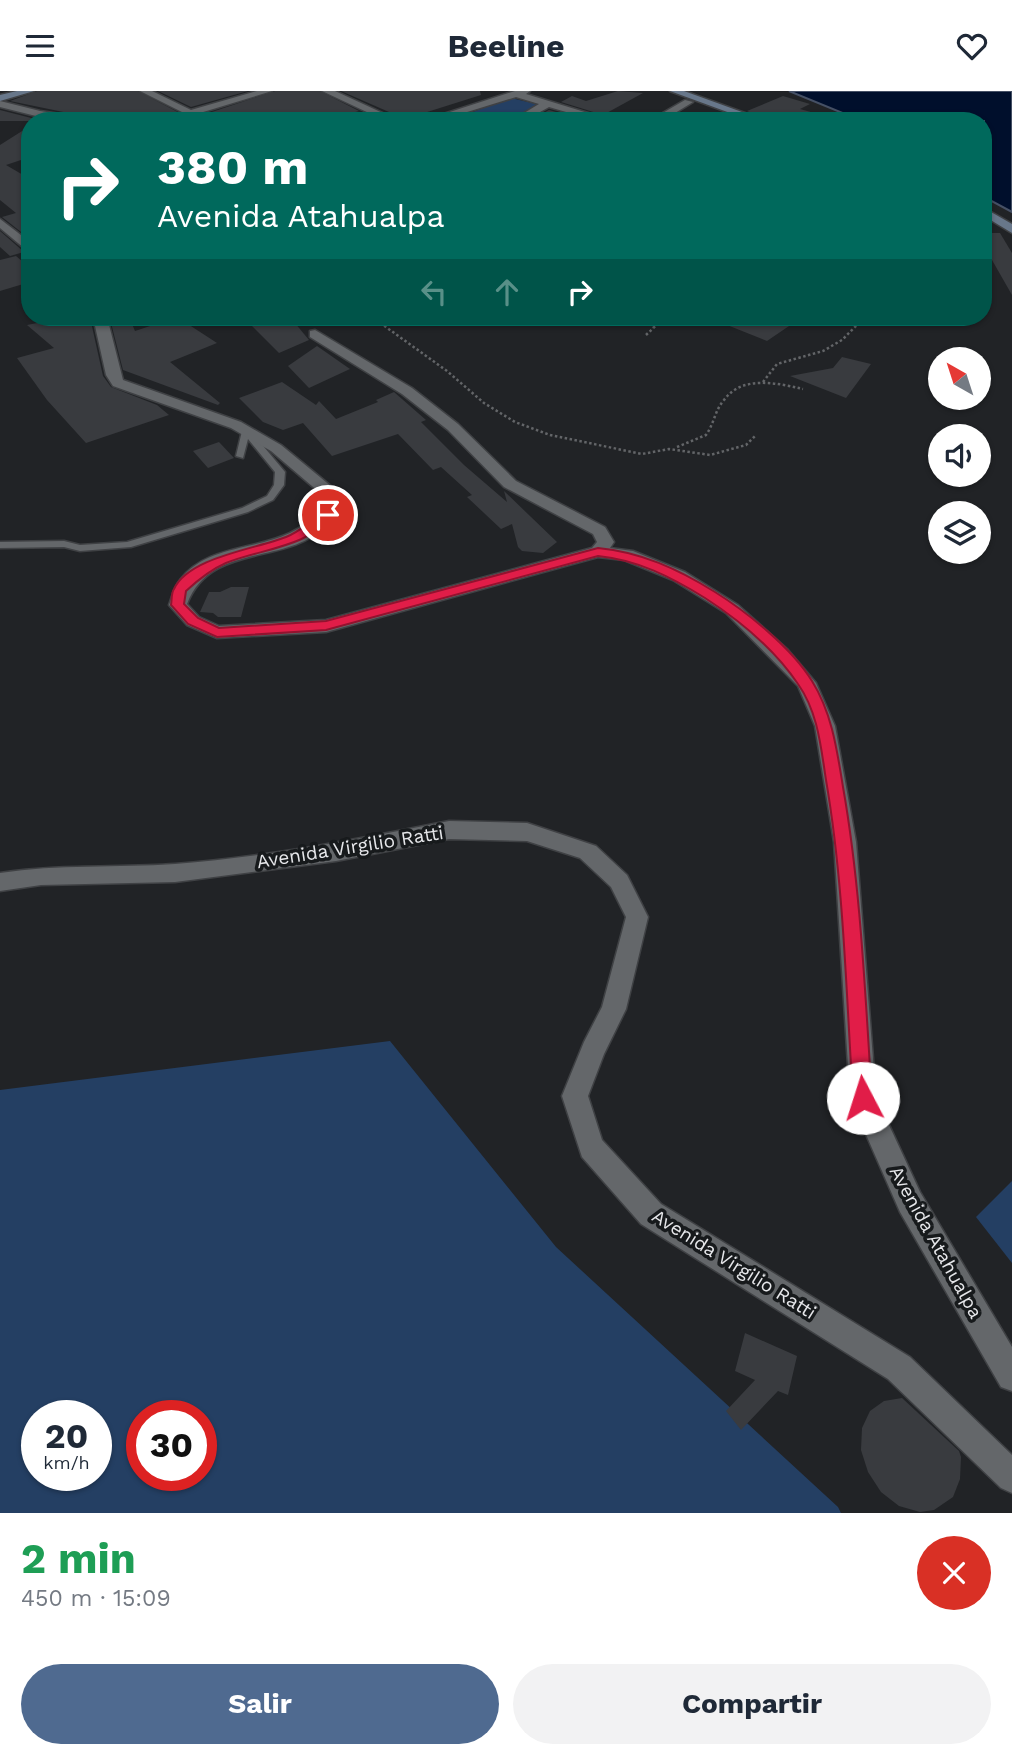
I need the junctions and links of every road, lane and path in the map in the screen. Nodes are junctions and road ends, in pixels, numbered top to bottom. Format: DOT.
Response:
graph roads {
  1 [pos="29,91"];
  2 [pos="145,91"];
  3 [pos="267,91"];
  4 [pos="313,91"];
  5 [pos="327,91"];
  6 [pos="489,91"];
  7 [pos="503,91"];
  8 [pos="520,92"];
  9 [pos="671,93"];
  10 [pos="0,98"];
  11 [pos="688,102"];
  12 [pos="0,104"];
  13 [pos="546,104"];
  14 [pos="32,112"];
  15 [pos="188,112"];
  16 [pos="194,112"];
  17 [pos="360,112"];
  18 [pos="375,112"];
  19 [pos="456,112"];
  20 [pos="532,112"];
  21 [pos="576,112"];
  22 [pos="670,112"];
  23 [pos="716,112"];
  24 [pos="733,112"];
  25 [pos="992,207"];
  26 [pos="992,216"];
  27 [pos="1012,218"];
  28 [pos="0,222"];
  29 [pos="1012,229"];
  30 [pos="21,241"];
  31 [pos="102,326"];
  32 [pos="384,326"];
  33 [pos="857,326"];
  34 [pos="654,328"];
  35 [pos="315,334"];
  36 [pos="646,335"];
  37 [pos="763,382"];
  38 [pos="803,389"];
  39 [pos="246,431"];
  40 [pos="756,435"];
  41 [pos="669,449"];
  42 [pos="240,456"];
  43 [pos="0,545"];
  44 [pos="598,552"];
  45 [pos="0,882"];
  46 [pos="1012,1376"];
  47 [pos="1012,1477"];
  1 -- 10 [label="main road"];
  2 -- 15 [label="street"];
  3 -- 16 [label="street"];
  4 -- 17 [label="street"];
  5 -- 18 [label="street"];
  6 -- 8 [label="street"];
  7 -- 8 [label="street"];
  8 -- 13 [label="street"];
  8 -- 19 [label="street"];
  9 -- 11 [label="main road"];
  9 -- 24 [label="main road"];
  11 -- 22 [label="street"];
  11 -- 23 [label="main road"];
  12 -- 14 [label="street"];
  13 -- 20 [label="street"];
  13 -- 21 [label="street"];
  25 -- 27 [label="main road"];
  26 -- 29 [label="main road"];
  28 -- 30 [label="street"];
  31 -- 39 [label="street, Avenida Atahualpa"];
  32 -- 41 [label="path"];
  33 -- 37 [label="path"];
  34 -- 36 [label="path"];
  35 -- 44 [label="street"];
  37 -- 38 [label="path"];
  37 -- 41 [label="path"];
  39 -- 42 [label="lane"];
  39 -- 43 [label="lane"];
  39 -- 44 [label="street, Avenida Atahualpa"];
  40 -- 41 [label="path"];
  44 -- 46 [label="street, Avenida Atahualpa"];
  45 -- 47 [label="street, Avenida Virgilio Ratti"];
}
